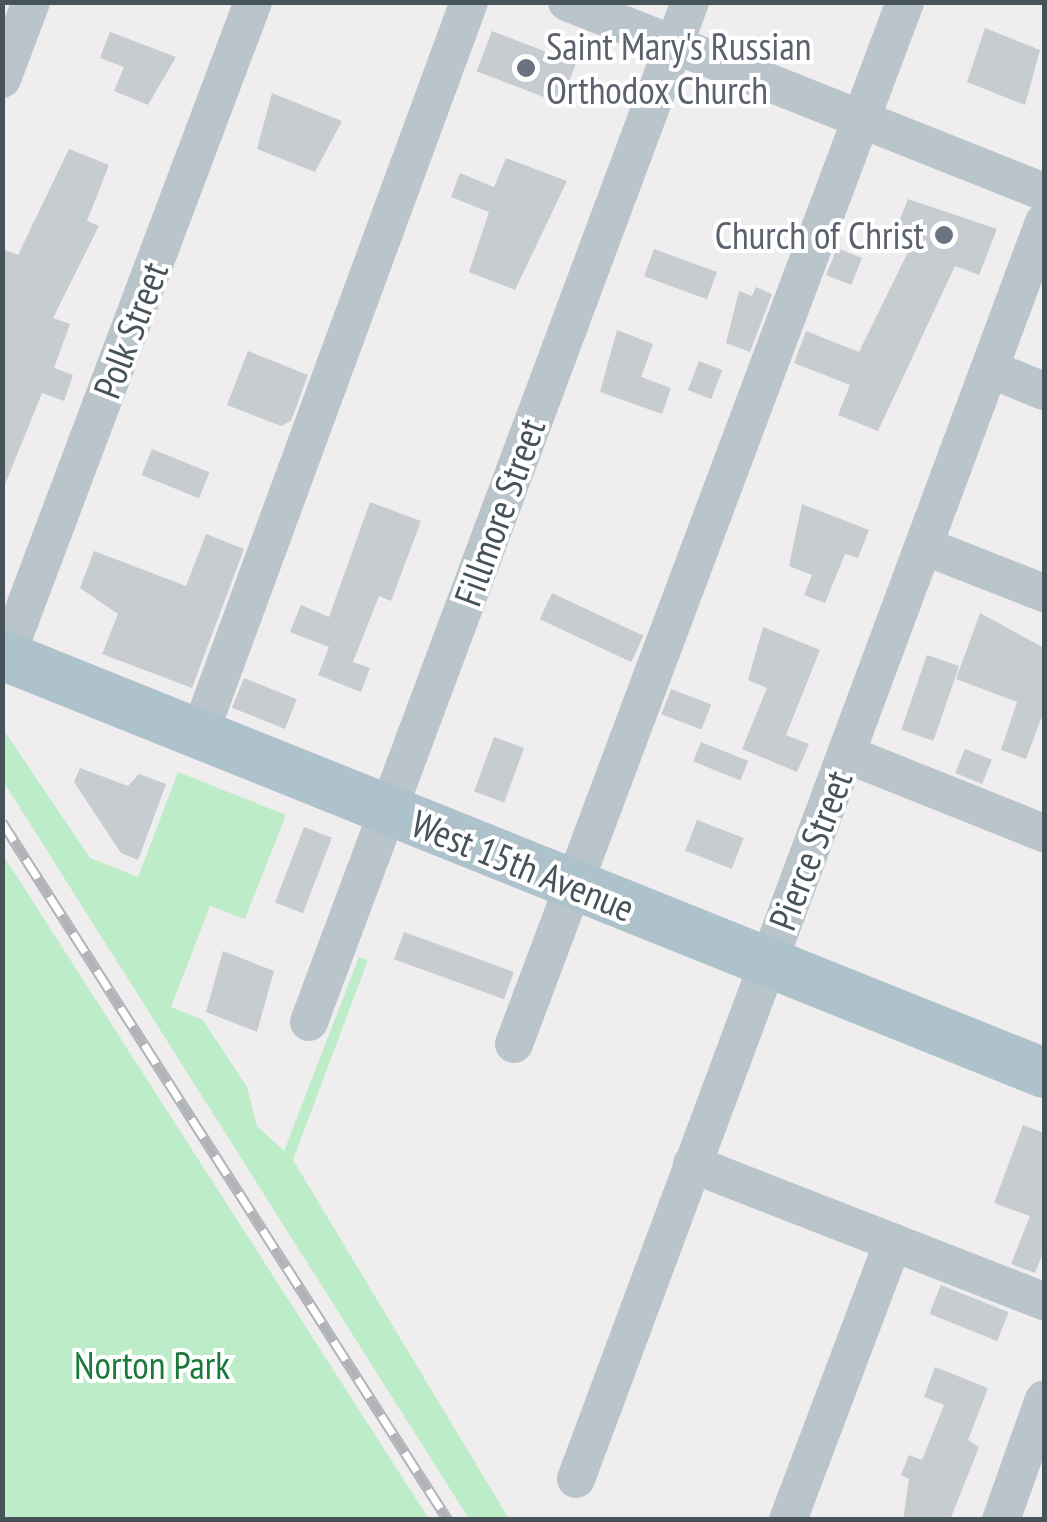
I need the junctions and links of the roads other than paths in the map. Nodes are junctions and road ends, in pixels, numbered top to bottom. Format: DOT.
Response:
graph roads {
  1 [pos="31,2"];
  2 [pos="253,2"];
  3 [pos="469,2"];
  4 [pos="567,2"];
  5 [pos="690,2"];
  6 [pos="905,2"];
  7 [pos="674,45"];
  8 [pos="2,79"];
  9 [pos="863,120"];
  10 [pos="1044,192"];
  11 [pos="1044,222"];
  12 [pos="990,369"];
  13 [pos="1044,390"];
  14 [pos="924,546"];
  15 [pos="1044,593"];
  16 [pos="4,656"];
  17 [pos="199,735"];
  18 [pos="846,754"];
  19 [pos="388,811"];
  20 [pos="1044,833"];
  21 [pos="576,885"];
  22 [pos="767,963"];
  23 [pos="309,1022"];
  24 [pos="514,1044"];
  25 [pos="1044,1074"];
  26 [pos="692,1164"];
  27 [pos="893,1242"];
  28 [pos="1044,1300"];
  29 [pos="1044,1400"];
  30 [pos="1035,1458"];
  31 [pos="576,1479"];
  32 [pos="788,1520"];
  33 [pos="1001,1520"];
  1 -- 8 [label="street"];
  2 -- 16 [label="street, Polk Street"];
  3 -- 17 [label="street"];
  4 -- 7 [label="street"];
  5 -- 7 [label="street, Fillmore Street"];
  6 -- 9 [label="street"];
  7 -- 9 [label="street"];
  7 -- 19 [label="street, Fillmore Street"];
  9 -- 10 [label="street"];
  9 -- 21 [label="street"];
  11 -- 12 [label="street, Pierce Street"];
  12 -- 13 [label="street"];
  12 -- 14 [label="street, Pierce Street"];
  14 -- 15 [label="street"];
  14 -- 18 [label="street, Pierce Street"];
  16 -- 17 [label="main road, West 15th Avenue"];
  17 -- 19 [label="main road, West 15th Avenue"];
  18 -- 20 [label="street"];
  18 -- 22 [label="street, Pierce Street"];
  19 -- 21 [label="main road, West 15th Avenue"];
  19 -- 23 [label="street, Fillmore Street"];
  21 -- 22 [label="main road, West 15th Avenue"];
  21 -- 24 [label="street"];
  22 -- 25 [label="main road, West 15th Avenue"];
  22 -- 26 [label="street, Pierce Street"];
  26 -- 27 [label="street"];
  26 -- 31 [label="street, Pierce Street"];
  27 -- 28 [label="street"];
  27 -- 32 [label="street"];
  29 -- 30 [label="street"];
  30 -- 33 [label="street"];
}
